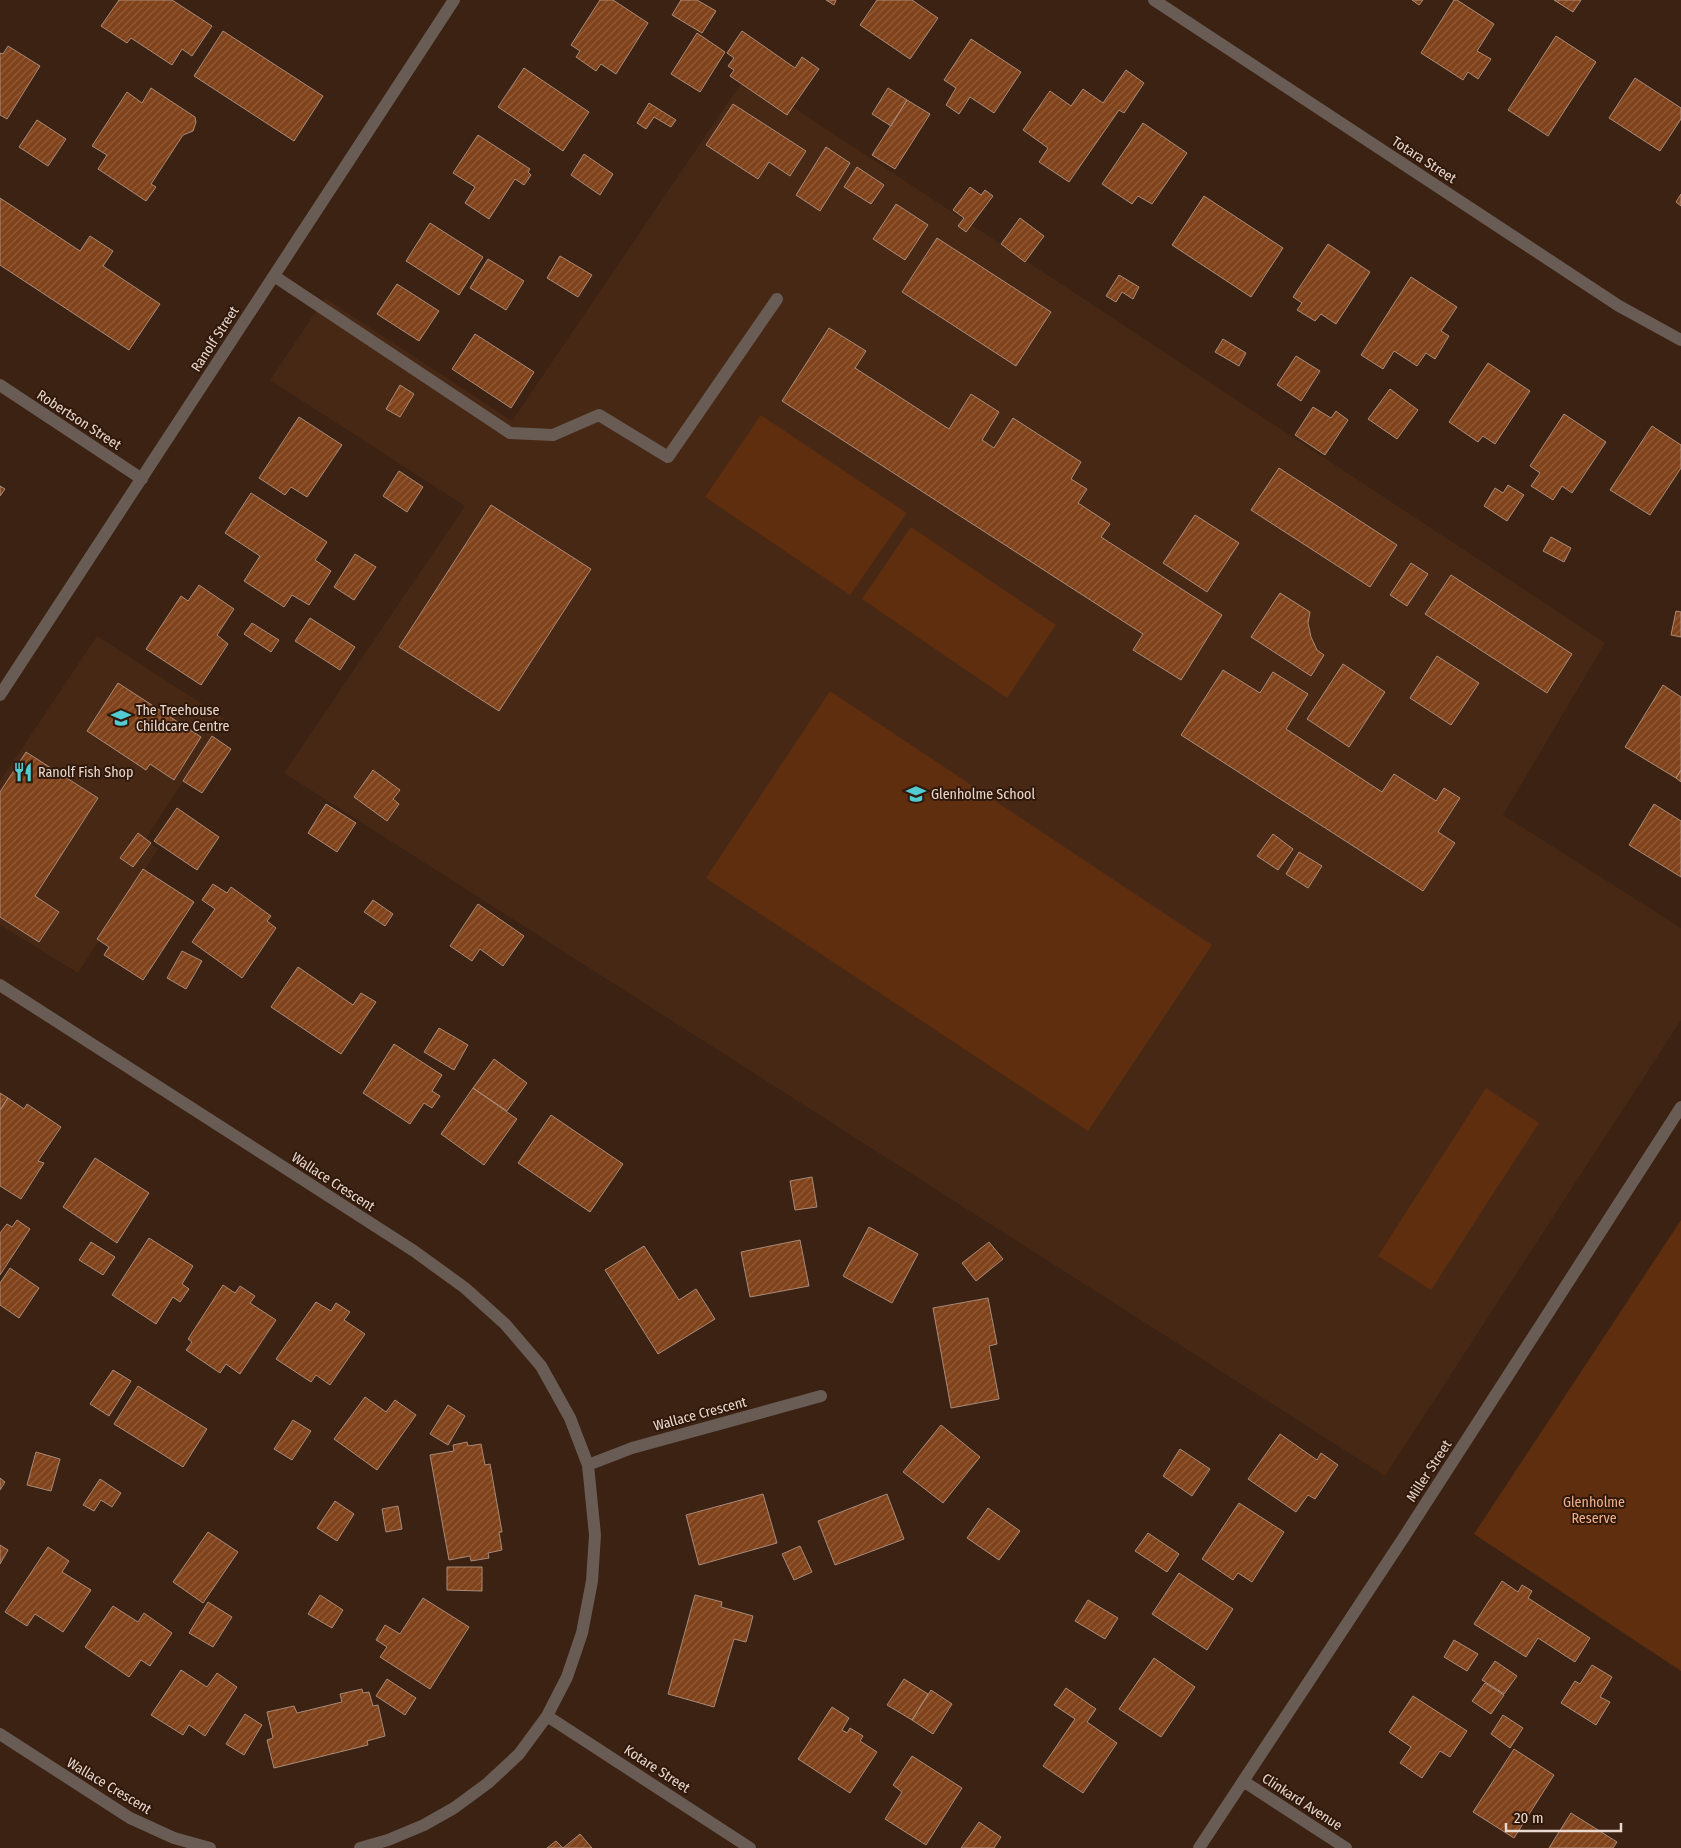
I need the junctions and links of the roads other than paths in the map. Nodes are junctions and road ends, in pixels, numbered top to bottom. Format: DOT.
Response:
graph roads {
  1 [pos="454,0"];
  2 [pos="1154,0"];
  3 [pos="274,276"];
  4 [pos="777,299"];
  5 [pos="1681,340"];
  6 [pos="0,385"];
  7 [pos="142,479"];
  8 [pos="0,695"];
  9 [pos="0,985"];
  10 [pos="1681,1107"];
  11 [pos="821,1396"];
  12 [pos="588,1465"];
  13 [pos="547,1716"];
  14 [pos="0,1734"];
  15 [pos="1243,1782"];
  16 [pos="210,1848"];
  17 [pos="360,1848"];
  18 [pos="750,1848"];
  19 [pos="1199,1848"];
  20 [pos="1346,1848"];
  1 -- 3 [label="street, Ranolf Street"];
  2 -- 5 [label="street, Totara Street"];
  3 -- 4 [label="street"];
  3 -- 7 [label="street, Ranolf Street"];
  6 -- 7 [label="street, Robertson Street"];
  7 -- 8 [label="street, Ranolf Street"];
  9 -- 12 [label="street, Wallace Crescent"];
  10 -- 15 [label="street, Miller Street"];
  11 -- 12 [label="street, Wallace Crescent"];
  12 -- 13 [label="street, Wallace Crescent"];
  13 -- 17 [label="street, Wallace Crescent"];
  13 -- 18 [label="street, Kotare Street"];
  14 -- 16 [label="street, Wallace Crescent"];
  15 -- 19 [label="street, Miller Street"];
  15 -- 20 [label="street, Clinkard Avenue"];
}
